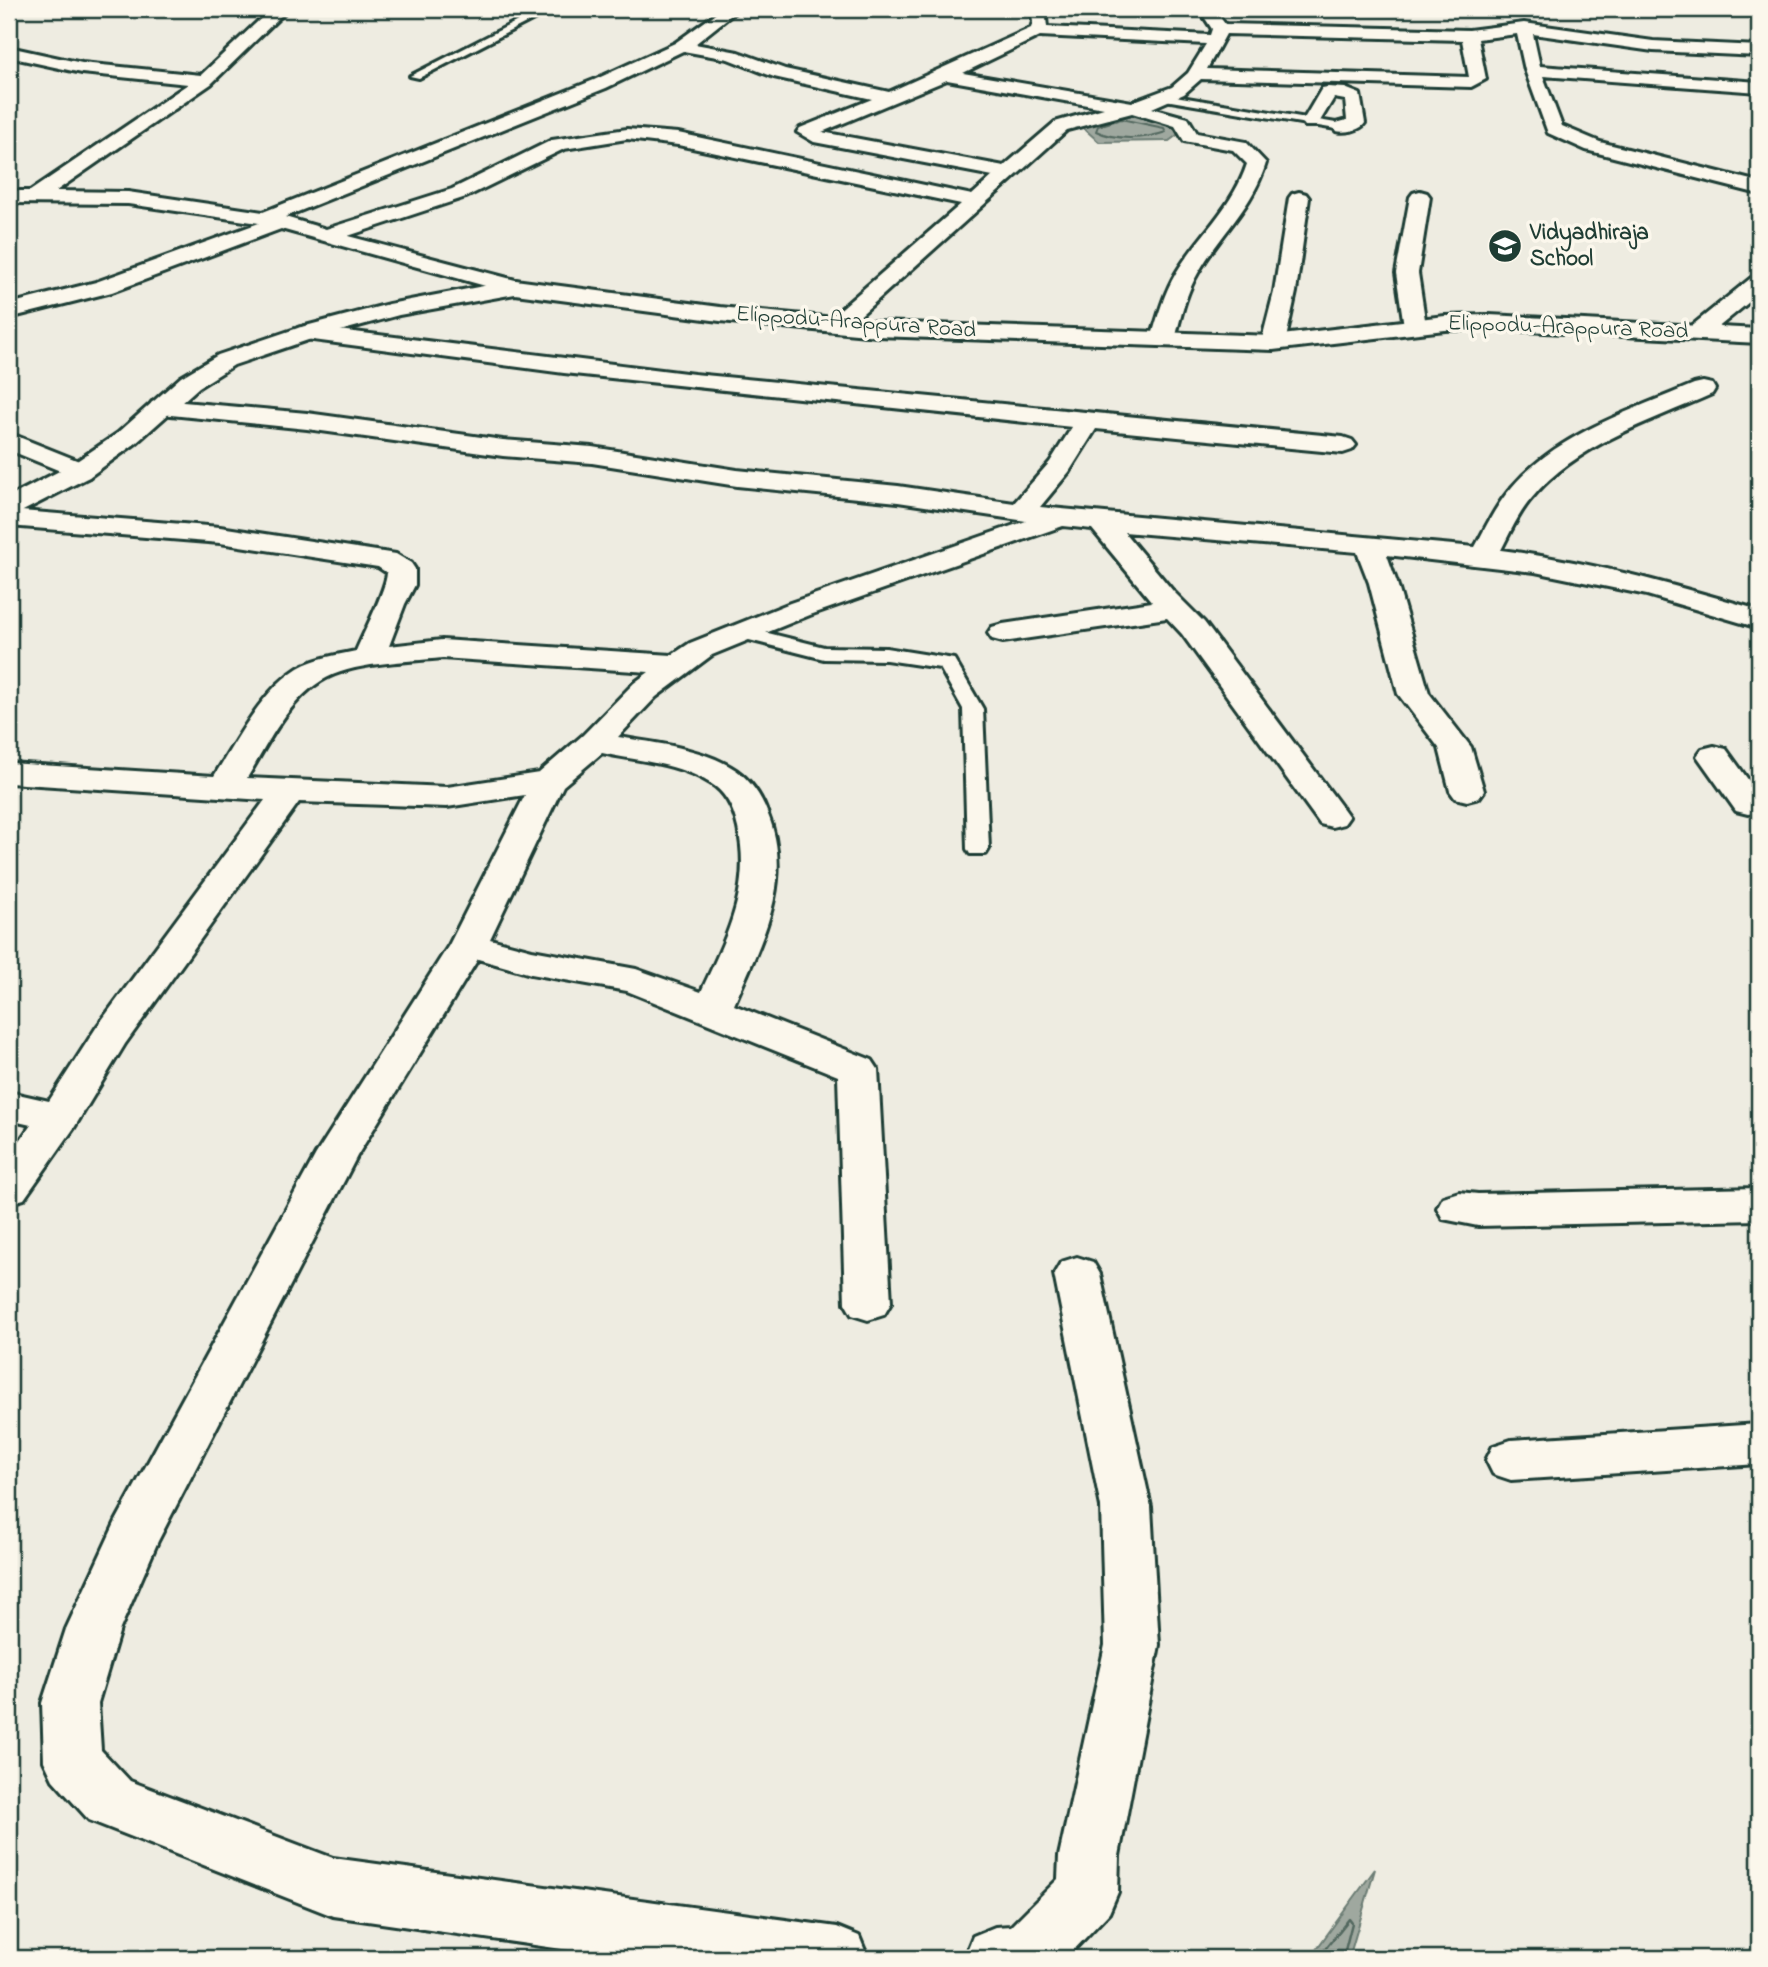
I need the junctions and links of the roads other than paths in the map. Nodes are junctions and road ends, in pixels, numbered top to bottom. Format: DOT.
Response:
graph roads {
  1 [pos="280,9"];
  2 [pos="548,9"];
  3 [pos="724,9"];
  4 [pos="1038,9"];
  5 [pos="1207,9"];
  6 [pos="1524,28"];
  7 [pos="1038,31"];
  8 [pos="1218,34"];
  9 [pos="1469,35"];
  10 [pos="1630,42"];
  11 [pos="681,46"];
  12 [pos="1759,51"];
  13 [pos="9,52"];
  14 [pos="1533,70"];
  15 [pos="1198,74"];
  16 [pos="945,75"];
  17 [pos="415,76"];
  18 [pos="1647,79"];
  19 [pos="205,80"];
  20 [pos="1759,88"];
  21 [pos="889,97"];
  22 [pos="1169,98"];
  23 [pos="1134,108"];
  24 [pos="1311,122"];
  25 [pos="1342,127"];
  26 [pos="1010,173"];
  27 [pos="1759,188"];
  28 [pos="9,197"];
  29 [pos="35,197"];
  30 [pos="1420,197"];
  31 [pos="1299,198"];
  32 [pos="974,201"];
  33 [pos="272,220"];
  34 [pos="326,236"];
  35 [pos="1759,283"];
  36 [pos="516,287"];
  37 [pos="9,312"];
  38 [pos="836,325"];
  39 [pos="1415,326"];
  40 [pos="1697,332"];
  41 [pos="306,333"];
  42 [pos="1759,336"];
  43 [pos="1163,339"];
  44 [pos="1273,343"];
  45 [pos="1703,390"];
  46 [pos="161,407"];
  47 [pos="1088,421"];
  48 [pos="9,441"];
  49 [pos="1343,445"];
  50 [pos="80,471"];
  51 [pos="9,507"];
  52 [pos="1023,510"];
  53 [pos="9,518"];
  54 [pos="1061,518"];
  55 [pos="1100,521"];
  56 [pos="1369,546"];
  57 [pos="1483,557"];
  58 [pos="1173,608"];
  59 [pos="1759,619"];
  60 [pos="744,633"];
  61 [pos="1003,633"];
  62 [pos="369,659"];
  63 [pos="678,665"];
  64 [pos="595,742"];
  65 [pos="1714,756"];
  66 [pos="9,773"];
  67 [pos="549,781"];
  68 [pos="224,787"];
  69 [pos="289,791"];
  70 [pos="1467,791"];
  71 [pos="1759,802"];
  72 [pos="1332,817"];
  73 [pos="978,849"];
  74 [pos="468,945"];
  75 [pos="713,1009"];
  76 [pos="9,1107"];
  77 [pos="59,1118"];
  78 [pos="9,1188"];
  79 [pos="1759,1204"];
  80 [pos="1459,1208"];
  81 [pos="1077,1274"];
  82 [pos="868,1303"];
  83 [pos="1759,1444"];
  84 [pos="1511,1460"];
  85 [pos="837,1958"];
  86 [pos="995,1958"];
  1 -- 19 [label="street"];
  2 -- 17 [label="lane"];
  3 -- 11 [label="street"];
  4 -- 7 [label="street"];
  5 -- 8 [label="street"];
  6 -- 9 [label="street"];
  6 -- 10 [label="street"];
  6 -- 14 [label="street"];
  7 -- 8 [label="street"];
  7 -- 16 [label="street"];
  8 -- 9 [label="street"];
  8 -- 15 [label="street"];
  9 -- 15 [label="street"];
  10 -- 12 [label="street"];
  10 -- 18 [label="street"];
  11 -- 21 [label="street"];
  11 -- 33 [label="street"];
  13 -- 19 [label="street"];
  14 -- 18 [label="street"];
  14 -- 27 [label="street"];
  15 -- 22 [label="street"];
  16 -- 21 [label="street"];
  16 -- 23 [label="street"];
  18 -- 20 [label="street"];
  19 -- 29 [label="street"];
  21 -- 26 [label="street"];
  22 -- 23 [label="street"];
  22 -- 24 [label="lane"];
  23 -- 26 [label="street"];
  23 -- 43 [label="street"];
  24 -- 25 [label="lane"];
  24 -- 25 [label="street"];
  26 -- 32 [label="street"];
  28 -- 29 [label="street"];
  29 -- 33 [label="street"];
  30 -- 39 [label="street"];
  31 -- 44 [label="street"];
  32 -- 34 [label="street"];
  32 -- 38 [label="street"];
  33 -- 34 [label="street"];
  33 -- 37 [label="street"];
  34 -- 36 [label="street"];
  35 -- 40 [label="street"];
  36 -- 38 [label="street, Elippodu-Arappura Road"];
  36 -- 41 [label="street, Elippodu-Arappura Road"];
  38 -- 43 [label="street, Elippodu-Arappura Road"];
  39 -- 40 [label="street, Elippodu-Arappura Road"];
  39 -- 44 [label="street, Elippodu-Arappura Road"];
  40 -- 42 [label="street, Elippodu-Arappura Road"];
  41 -- 46 [label="street, Elippodu-Arappura Road"];
  41 -- 47 [label="street"];
  43 -- 44 [label="street, Elippodu-Arappura Road"];
  45 -- 57 [label="street"];
  46 -- 50 [label="street, Elippodu-Arappura Road"];
  46 -- 52 [label="street"];
  47 -- 49 [label="street"];
  47 -- 52 [label="street"];
  48 -- 50 [label="street"];
  50 -- 51 [label="street, Elippodu-Arappura Road"];
  52 -- 54 [label="street"];
  53 -- 62 [label="street"];
  54 -- 55 [label="street"];
  54 -- 60 [label="street"];
  55 -- 56 [label="street"];
  55 -- 58 [label="street"];
  56 -- 57 [label="street"];
  56 -- 70 [label="street"];
  57 -- 59 [label="street"];
  58 -- 61 [label="street"];
  58 -- 72 [label="street"];
  60 -- 63 [label="street"];
  60 -- 73 [label="lane"];
  62 -- 63 [label="street"];
  62 -- 68 [label="street"];
  63 -- 64 [label="street"];
  64 -- 67 [label="street"];
  64 -- 75 [label="street"];
  65 -- 71 [label="street"];
  66 -- 68 [label="street"];
  67 -- 69 [label="street"];
  67 -- 74 [label="street"];
  68 -- 69 [label="street"];
  69 -- 77 [label="street"];
  74 -- 75 [label="street"];
  74 -- 85 [label="street"];
  75 -- 82 [label="street"];
  76 -- 77 [label="street"];
  77 -- 78 [label="street"];
  79 -- 80 [label="street"];
  81 -- 86 [label="street"];
  83 -- 84 [label="street"];
}
